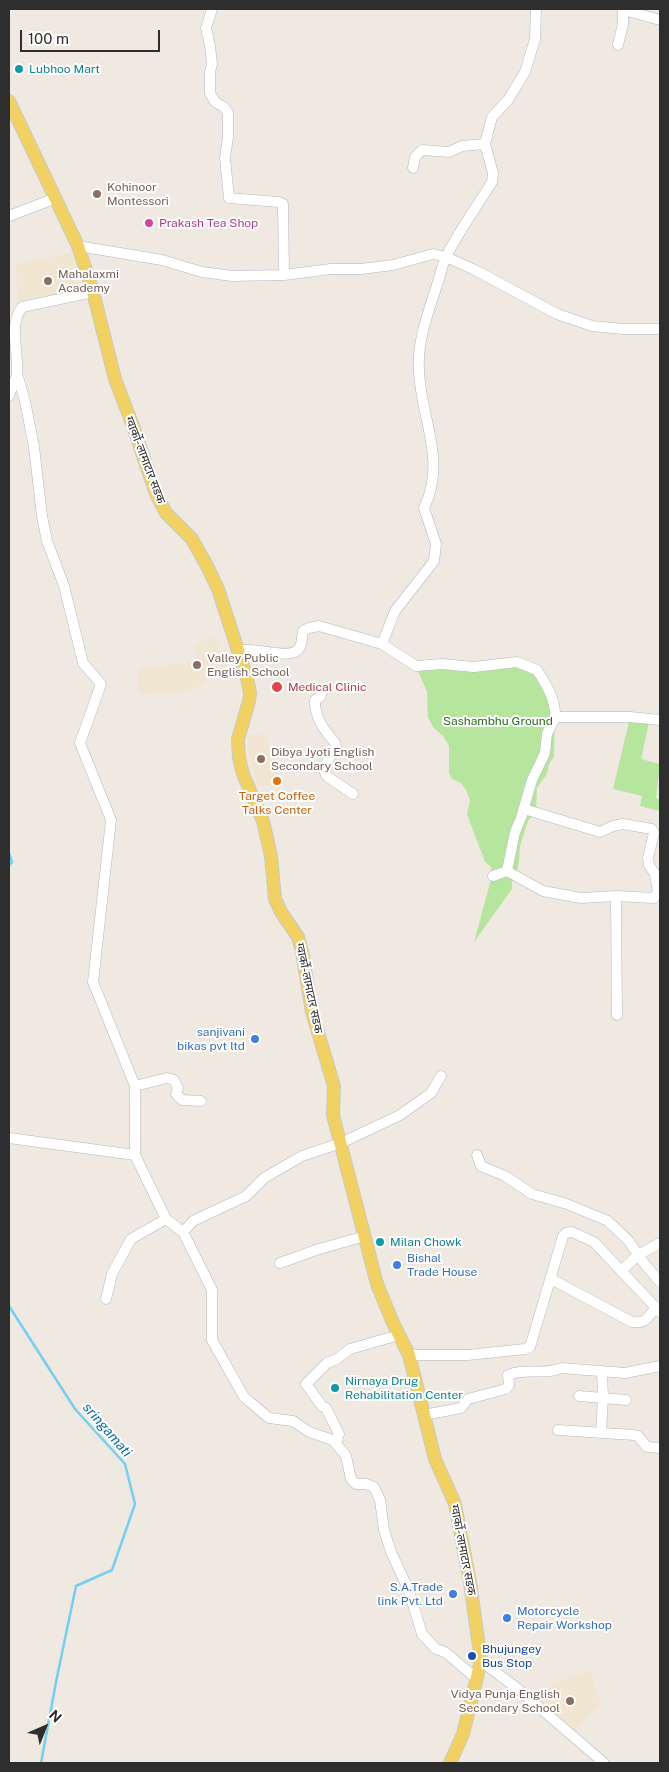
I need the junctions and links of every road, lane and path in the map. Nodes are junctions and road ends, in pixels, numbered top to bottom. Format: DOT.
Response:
graph roads {
  1 [pos="212,9"];
  2 [pos="536,9"];
  3 [pos="624,9"];
  4 [pos="660,20"];
  5 [pos="618,45"];
  6 [pos="9,101"];
  7 [pos="486,144"];
  8 [pos="413,168"];
  9 [pos="56,198"];
  10 [pos="9,216"];
  11 [pos="78,246"];
  12 [pos="446,257"];
  13 [pos="284,275"];
  14 [pos="93,292"];
  15 [pos="660,328"];
  16 [pos="16,374"];
  17 [pos="9,396"];
  18 [pos="382,644"];
  19 [pos="239,651"];
  20 [pos="322,692"];
  21 [pos="555,718"];
  22 [pos="660,720"];
  23 [pos="353,794"];
  24 [pos="524,809"];
  25 [pos="507,871"];
  26 [pos="492,876"];
  27 [pos="616,896"];
  28 [pos="617,1015"];
  29 [pos="441,1076"];
  30 [pos="135,1086"];
  31 [pos="201,1101"];
  32 [pos="9,1138"];
  33 [pos="341,1143"];
  34 [pos="135,1155"];
  35 [pos="477,1155"];
  36 [pos="166,1220"];
  37 [pos="183,1232"];
  38 [pos="365,1236"];
  39 [pos="660,1243"];
  40 [pos="638,1255"];
  41 [pos="280,1263"];
  42 [pos="621,1271"];
  43 [pos="551,1279"];
  44 [pos="660,1282"];
  45 [pos="106,1300"];
  46 [pos="658,1309"];
  47 [pos="399,1335"];
  48 [pos="409,1355"];
  49 [pos="660,1366"];
  50 [pos="602,1371"];
  51 [pos="579,1396"];
  52 [pos="603,1397"];
  53 [pos="626,1400"];
  54 [pos="424,1415"];
  55 [pos="558,1430"];
  56 [pos="601,1433"];
  57 [pos="336,1443"];
  58 [pos="660,1448"];
  59 [pos="481,1661"];
  60 [pos="477,1678"];
  61 [pos="450,1763"];
  62 [pos="604,1763"];
  1 -- 13 [label="street"];
  2 -- 7 [label="street"];
  3 -- 4 [label="street"];
  3 -- 5 [label="street"];
  6 -- 9 [label="main road, ग्वार्को-लामाटार सडक"];
  7 -- 8 [label="street"];
  7 -- 12 [label="street"];
  9 -- 10 [label="street"];
  9 -- 11 [label="main road, ग्वार्को-लामाटार सडक"];
  11 -- 13 [label="street"];
  11 -- 14 [label="main road, ग्वार्को-लामाटार सडक"];
  12 -- 13 [label="street"];
  12 -- 15 [label="street"];
  12 -- 18 [label="street"];
  14 -- 16 [label="street"];
  14 -- 19 [label="main road, ग्वार्को-लामाटार सडक"];
  16 -- 17 [label="street"];
  16 -- 30 [label="street"];
  18 -- 19 [label="street"];
  18 -- 21 [label="street"];
  19 -- 33 [label="main road, ग्वार्को-लामाटार सडक"];
  20 -- 23 [label="street"];
  21 -- 22 [label="street"];
  21 -- 24 [label="street"];
  24 -- 25 [label="street"];
  24 -- 27 [label="street"];
  25 -- 26 [label="street"];
  25 -- 27 [label="street"];
  27 -- 28 [label="street"];
  29 -- 33 [label="street"];
  30 -- 31 [label="street"];
  30 -- 34 [label="street"];
  32 -- 34 [label="street"];
  33 -- 37 [label="street"];
  33 -- 38 [label="main road, ग्वार्को-लामाटार सडक"];
  34 -- 36 [label="street"];
  35 -- 40 [label="street"];
  36 -- 37 [label="street"];
  36 -- 45 [label="street"];
  37 -- 57 [label="street"];
  38 -- 41 [label="street"];
  38 -- 47 [label="main road, ग्वार्को-लामाटार सडक"];
  39 -- 40 [label="street"];
  40 -- 42 [label="street"];
  40 -- 44 [label="street"];
  42 -- 43 [label="street"];
  42 -- 46 [label="street"];
  43 -- 46 [label="street"];
  43 -- 48 [label="street"];
  47 -- 48 [label="main road, ग्वार्को-लामाटार सडक"];
  47 -- 57 [label="street"];
  48 -- 54 [label="main road, ग्वार्को-लामाटार सडक"];
  49 -- 50 [label="street"];
  50 -- 52 [label="street"];
  50 -- 54 [label="street"];
  51 -- 52 [label="street"];
  52 -- 53 [label="street"];
  52 -- 56 [label="street"];
  54 -- 59 [label="main road, ग्वार्को-लामाटार सडक"];
  55 -- 56 [label="street"];
  56 -- 58 [label="street"];
  57 -- 60 [label="street"];
  59 -- 60 [label="main road, ग्वार्को-लामाटार सडक"];
  59 -- 62 [label="street"];
  60 -- 61 [label="main road, ग्वार्को-लामाटार सडक"];
}
